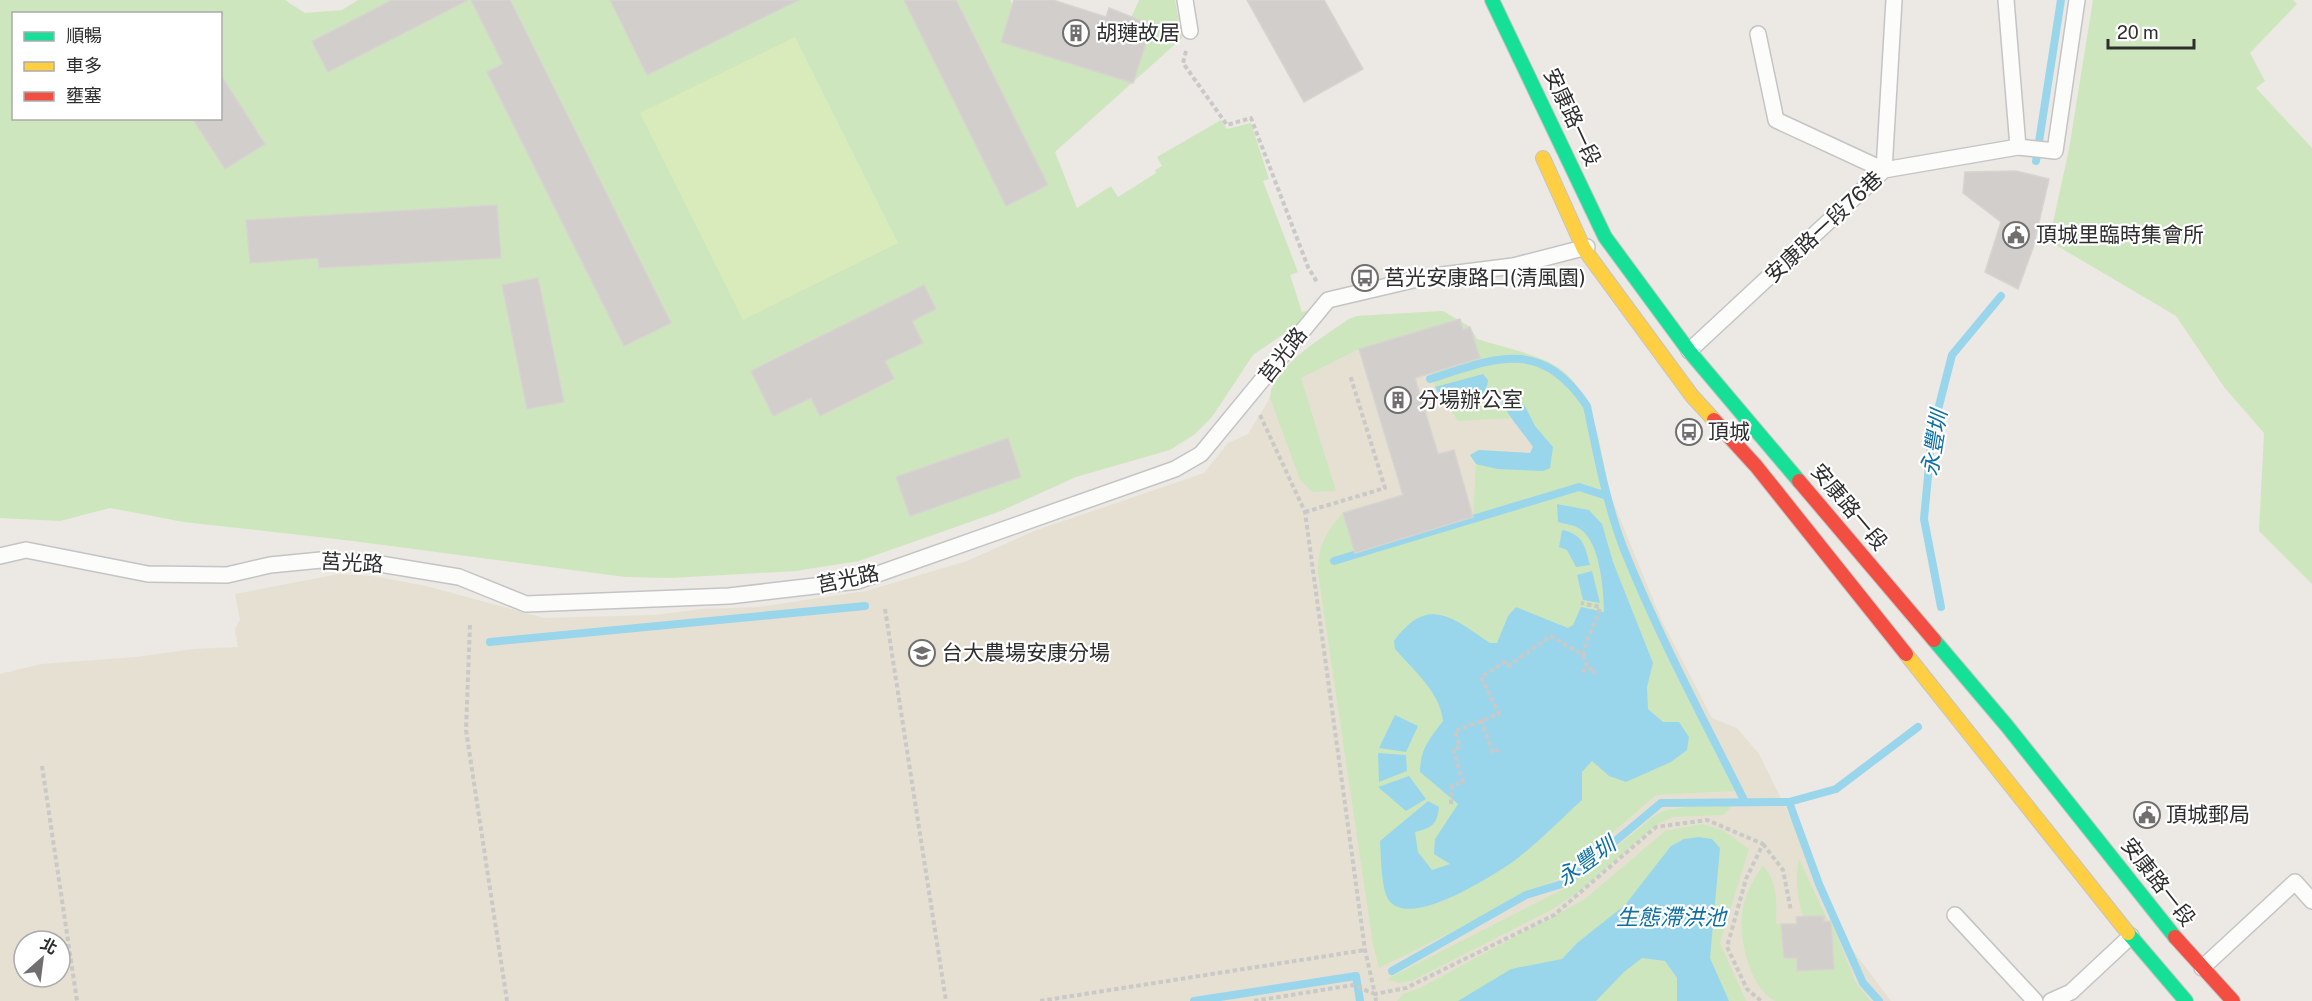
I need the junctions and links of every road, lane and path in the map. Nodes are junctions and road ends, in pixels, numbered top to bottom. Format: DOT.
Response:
graph roads {
  1 [pos="1185,0"];
  2 [pos="1492,0"];
  3 [pos="1894,0"];
  4 [pos="2006,0"];
  5 [pos="2077,0"];
  6 [pos="1190,31"];
  7 [pos="1758,34"];
  8 [pos="1535,141"];
  9 [pos="2023,148"];
  10 [pos="1884,170"];
  11 [pos="1605,237"];
  12 [pos="1584,249"];
  13 [pos="1308,267"];
  14 [pos="1689,351"];
  15 [pos="1350,375"];
  16 [pos="1250,396"];
  17 [pos="1305,512"];
  18 [pos="0,556"];
  19 [pos="1581,603"];
  20 [pos="885,609"];
  21 [pos="471,625"];
  22 [pos="1583,655"];
  23 [pos="1588,669"];
  24 [pos="1582,672"];
  25 [pos="1595,674"];
  26 [pos="1481,720"];
  27 [pos="1499,750"];
  28 [pos="42,766"];
  29 [pos="1451,804"];
  30 [pos="1763,844"];
  31 [pos="2312,901"];
  32 [pos="1791,911"];
  33 [pos="1955,915"];
  34 [pos="2131,936"];
  35 [pos="1365,950"];
  36 [pos="2202,968"];
  37 [pos="1375,994"];
  38 [pos="78,1001"];
  39 [pos="507,1001"];
  40 [pos="946,1001"];
  41 [pos="1040,1001"];
  42 [pos="1254,1001"];
  43 [pos="1376,1001"];
  44 [pos="1761,1001"];
  45 [pos="2035,1001"];
  46 [pos="2051,1001"];
  47 [pos="2186,1001"];
  48 [pos="2234,1001"];
  1 -- 6 [label="lane"];
  2 -- 11 [label="main road, 安康路一段"];
  3 -- 10 [label="lane"];
  4 -- 9 [label="lane"];
  5 -- 9 [label="lane, 安康路一段76巷"];
  6 -- 13 [label="path"];
  7 -- 10 [label="lane"];
  8 -- 12 [label="main road, 安康路一段"];
  9 -- 10 [label="lane, 安康路一段76巷"];
  10 -- 14 [label="lane, 安康路一段76巷"];
  11 -- 12 [label="lane, 莒光路"];
  11 -- 14 [label="main road, 安康路一段"];
  12 -- 16 [label="lane, 莒光路"];
  12 -- 34 [label="main road, 安康路一段"];
  14 -- 36 [label="main road, 安康路一段"];
  15 -- 17 [label="path"];
  16 -- 17 [label="path"];
  16 -- 18 [label="lane, 莒光路"];
  17 -- 35 [label="path"];
  19 -- 22 [label="path"];
  20 -- 40 [label="path"];
  21 -- 39 [label="path"];
  22 -- 23 [label="path"];
  22 -- 26 [label="path"];
  23 -- 24 [label="path"];
  23 -- 25 [label="path"];
  26 -- 27 [label="path"];
  26 -- 29 [label="path"];
  28 -- 38 [label="path"];
  30 -- 32 [label="path"];
  30 -- 37 [label="path"];
  30 -- 44 [label="path"];
  31 -- 36 [label="lane"];
  33 -- 45 [label="lane"];
  34 -- 46 [label="lane"];
  34 -- 47 [label="main road, 安康路一段"];
  35 -- 37 [label="path"];
  35 -- 41 [label="path"];
  36 -- 48 [label="main road, 安康路一段"];
  37 -- 42 [label="path"];
  37 -- 43 [label="path"];
}
